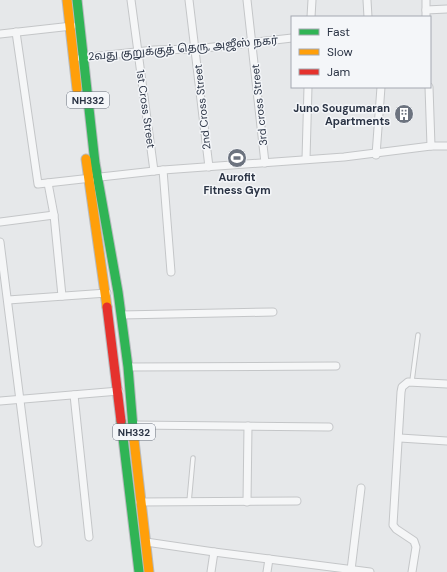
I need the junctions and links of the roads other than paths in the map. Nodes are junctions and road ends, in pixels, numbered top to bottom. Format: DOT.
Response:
graph roads {
  1 [pos="67,0"];
  2 [pos="77,0"];
  3 [pos="131,0"];
  4 [pos="189,0"];
  5 [pos="247,0"];
  6 [pos="312,0"];
  7 [pos="367,0"];
  8 [pos="426,0"];
  9 [pos="447,9"];
  10 [pos="426,14"];
  11 [pos="311,16"];
  12 [pos="368,16"];
  13 [pos="80,25"];
  14 [pos="70,26"];
  15 [pos="16,32"];
  16 [pos="0,34"];
  17 [pos="291,38"];
  18 [pos="252,41"];
  19 [pos="196,49"];
  20 [pos="138,52"];
  21 [pos="84,57"];
  22 [pos="74,58"];
  23 [pos="308,88"];
  24 [pos="381,88"];
  25 [pos="429,88"];
  26 [pos="431,146"];
  27 [pos="447,146"];
  28 [pos="376,155"];
  29 [pos="306,159"];
  30 [pos="265,163"];
  31 [pos="209,167"];
  32 [pos="163,170"];
  33 [pos="154,171"];
  34 [pos="88,178"];
  35 [pos="98,178"];
  36 [pos="48,183"];
  37 [pos="54,215"];
  38 [pos="0,222"];
  39 [pos="0,242"];
  40 [pos="171,272"];
  41 [pos="118,292"];
  42 [pos="105,293"];
  43 [pos="62,296"];
  44 [pos="8,300"];
  45 [pos="273,312"];
  46 [pos="121,315"];
  47 [pos="418,334"];
  48 [pos="128,366"];
  49 [pos="336,366"];
  50 [pos="412,381"];
  51 [pos="447,384"];
  52 [pos="129,390"];
  53 [pos="117,391"];
  54 [pos="74,395"];
  55 [pos="20,399"];
  56 [pos="0,401"];
  57 [pos="133,425"];
  58 [pos="248,426"];
  59 [pos="329,427"];
  60 [pos="400,438"];
  61 [pos="447,441"];
  62 [pos="193,458"];
  63 [pos="361,488"];
  64 [pos="298,501"];
  65 [pos="140,502"];
  66 [pos="189,502"];
  67 [pos="247,502"];
  68 [pos="89,538"];
  69 [pos="146,542"];
  70 [pos="38,544"];
  71 [pos="214,552"];
  72 [pos="269,559"];
  73 [pos="323,569"];
  74 [pos="351,570"];
  75 [pos="139,572"];
  76 [pos="149,572"];
  77 [pos="211,572"];
  78 [pos="267,572"];
  79 [pos="370,572"];
  80 [pos="412,572"];
  1 -- 14 [label="highway, NH332"];
  2 -- 13 [label="highway, NH332"];
  3 -- 20 [label="street, 1st Cross Street"];
  4 -- 19 [label="street, 2nd Cross Street"];
  5 -- 18 [label="street, 3rd cross Street"];
  6 -- 11 [label="street"];
  7 -- 12 [label="street"];
  8 -- 10 [label="street"];
  9 -- 10 [label="street"];
  13 -- 14 [label="street"];
  13 -- 21 [label="highway, NH332"];
  14 -- 15 [label="street"];
  14 -- 22 [label="highway, NH332"];
  15 -- 16 [label="street"];
  15 -- 36 [label="street"];
  17 -- 18 [label="street, 2வது குறுக்குத் தெரு, அஜீஸ் நகர்"];
  18 -- 19 [label="street, 2வது குறுக்குத் தெரு, அஜீஸ் நகர்"];
  18 -- 30 [label="street, 3rd cross Street"];
  19 -- 20 [label="street, 2வது குறுக்குத் தெரு, அஜீஸ் நகர்"];
  19 -- 31 [label="street, 2nd Cross Street"];
  20 -- 21 [label="street, 2வது குறுக்குத் தெரு, அஜீஸ் நகர்"];
  20 -- 33 [label="street, 1st Cross Street"];
  21 -- 22 [label="street, 2வது குறுக்குத் தெரு, அஜீஸ் நகர்"];
  21 -- 35 [label="highway, NH332"];
  22 -- 34 [label="highway, NH332"];
  23 -- 29 [label="street"];
  24 -- 28 [label="street"];
  25 -- 26 [label="street"];
  26 -- 27 [label="street"];
  26 -- 28 [label="street"];
  28 -- 29 [label="street"];
  29 -- 30 [label="street"];
  30 -- 31 [label="street"];
  31 -- 32 [label="street"];
  32 -- 33 [label="street"];
  32 -- 40 [label="street"];
  33 -- 35 [label="street"];
  34 -- 35 [label="street"];
  34 -- 36 [label="street"];
  34 -- 42 [label="highway, NH332"];
  35 -- 41 [label="highway, NH332"];
  36 -- 37 [label="street"];
  37 -- 38 [label="street"];
  37 -- 43 [label="street"];
  39 -- 44 [label="street"];
  41 -- 42 [label="street"];
  41 -- 46 [label="highway, NH332"];
  42 -- 43 [label="street"];
  42 -- 53 [label="highway"];
  43 -- 44 [label="street"];
  44 -- 55 [label="street"];
  45 -- 46 [label="street"];
  46 -- 48 [label="highway, NH332"];
  47 -- 50 [label="lane"];
  48 -- 49 [label="street"];
  48 -- 52 [label="highway, NH332"];
  50 -- 51 [label="street"];
  50 -- 60 [label="street"];
  52 -- 53 [label="street"];
  52 -- 57 [label="highway, NH332"];
  53 -- 54 [label="street"];
  53 -- 75 [label="highway"];
  54 -- 55 [label="street"];
  54 -- 68 [label="street"];
  55 -- 56 [label="street"];
  55 -- 70 [label="street"];
  57 -- 58 [label="street"];
  57 -- 65 [label="highway, NH332"];
  58 -- 59 [label="street"];
  58 -- 67 [label="street"];
  60 -- 61 [label="street"];
  60 -- 80 [label="street"];
  62 -- 66 [label="lane"];
  63 -- 74 [label="street"];
  64 -- 67 [label="street"];
  65 -- 66 [label="street"];
  65 -- 69 [label="highway, NH332"];
  66 -- 67 [label="street"];
  69 -- 71 [label="street"];
  69 -- 76 [label="highway, NH332"];
  71 -- 72 [label="street"];
  71 -- 77 [label="street"];
  72 -- 73 [label="street"];
  72 -- 78 [label="street"];
  73 -- 74 [label="street"];
  74 -- 79 [label="street"];
}
